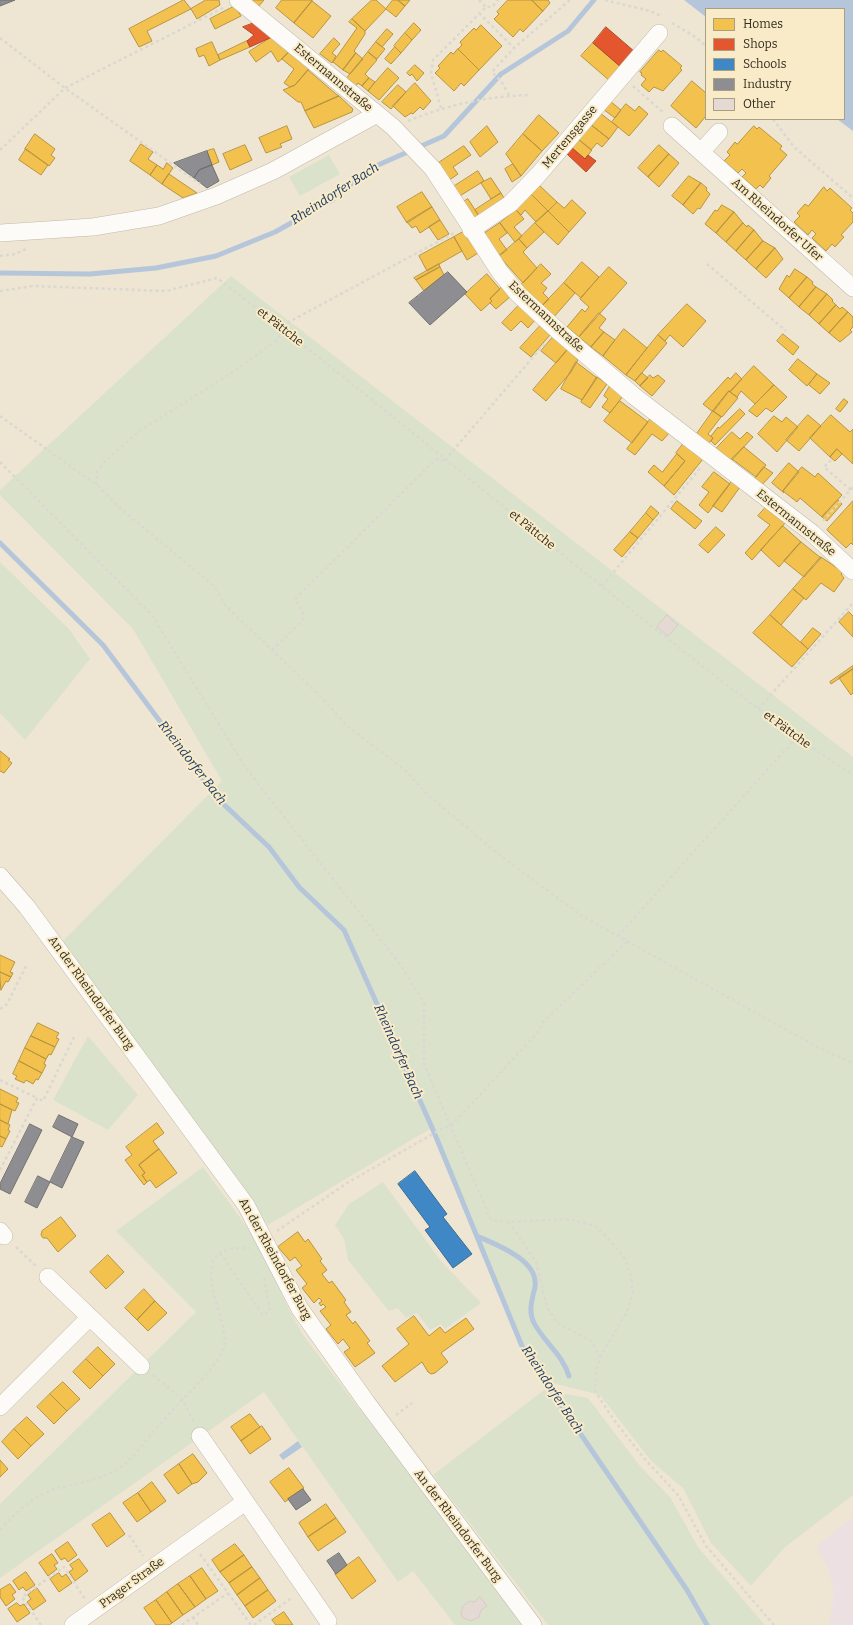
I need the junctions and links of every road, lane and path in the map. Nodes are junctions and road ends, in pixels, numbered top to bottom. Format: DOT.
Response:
graph roads {
  1 [pos="238,0"];
  2 [pos="479,0"];
  3 [pos="498,0"];
  4 [pos="570,0"];
  5 [pos="605,0"];
  6 [pos="486,7"];
  7 [pos="479,13"];
  8 [pos="663,24"];
  9 [pos="0,38"];
  10 [pos="705,45"];
  11 [pos="514,48"];
  12 [pos="622,77"];
  13 [pos="65,88"];
  14 [pos="510,95"];
  15 [pos="530,95"];
  16 [pos="441,108"];
  17 [pos="377,114"];
  18 [pos="774,120"];
  19 [pos="672,126"];
  20 [pos="397,131"];
  21 [pos="719,132"];
  22 [pos="0,150"];
  23 [pos="701,152"];
  24 [pos="216,196"];
  25 [pos="853,198"];
  26 [pos="471,230"];
  27 [pos="0,233"];
  28 [pos="707,264"];
  29 [pos="853,288"];
  30 [pos="0,291"];
  31 [pos="284,329"];
  32 [pos="557,330"];
  33 [pos="786,331"];
  34 [pos="0,416"];
  35 [pos="710,455"];
  36 [pos="445,460"];
  37 [pos="831,460"];
  38 [pos="0,462"];
  39 [pos="97,485"];
  40 [pos="853,487"];
  41 [pos="850,490"];
  42 [pos="812,533"];
  43 [pos="853,571"];
  44 [pos="602,586"];
  45 [pos="853,603"];
  46 [pos="272,650"];
  47 [pos="758,709"];
  48 [pos="796,738"];
  49 [pos="853,776"];
  50 [pos="0,876"];
  51 [pos="618,936"];
  52 [pos="627,942"];
  53 [pos="26,966"];
  54 [pos="0,1009"];
  55 [pos="74,1037"];
  56 [pos="853,1063"];
  57 [pos="0,1080"];
  58 [pos="37,1098"];
  59 [pos="451,1126"];
  60 [pos="0,1170"];
  61 [pos="508,1222"];
  62 [pos="2,1234"];
  63 [pos="265,1239"];
  64 [pos="220,1253"];
  65 [pos="264,1276"];
  66 [pos="48,1277"];
  67 [pos="90,1317"];
  68 [pos="600,1357"];
  69 [pos="141,1366"];
  70 [pos="183,1400"];
  71 [pos="0,1407"];
  72 [pos="200,1436"];
  73 [pos="245,1502"];
  74 [pos="0,1530"];
  75 [pos="129,1535"];
  76 [pos="191,1540"];
  77 [pos="152,1568"];
  78 [pos="74,1582"];
  79 [pos="305,1589"];
  80 [pos="228,1593"];
  81 [pos="193,1617"];
  82 [pos="328,1621"];
  83 [pos="42,1625"];
  84 [pos="73,1625"];
  85 [pos="182,1625"];
  86 [pos="198,1625"];
  87 [pos="252,1625"];
  88 [pos="533,1625"];
  89 [pos="774,1625"];
  1 -- 13 [label="path"];
  1 -- 17 [label="street, Estermannstraße"];
  2 -- 6 [label="path"];
  3 -- 6 [label="path"];
  4 -- 11 [label="path"];
  5 -- 8 [label="path"];
  6 -- 7 [label="path"];
  7 -- 11 [label="path"];
  7 -- 16 [label="path"];
  8 -- 10 [label="path"];
  8 -- 12 [label="street, Mertensgasse"];
  9 -- 13 [label="path"];
  11 -- 14 [label="path"];
  12 -- 19 [label="path"];
  12 -- 26 [label="street, Mertensgasse"];
  13 -- 22 [label="path"];
  13 -- 24 [label="path"];
  14 -- 15 [label="path"];
  14 -- 16 [label="path"];
  16 -- 20 [label="path"];
  17 -- 20 [label="street, Estermannstraße"];
  17 -- 24 [label="street"];
  18 -- 25 [label="path"];
  19 -- 23 [label="street, Am Rheindorfer Ufer"];
  20 -- 26 [label="street, Estermannstraße"];
  21 -- 23 [label="street"];
  23 -- 29 [label="street, Am Rheindorfer Ufer"];
  24 -- 27 [label="street"];
  26 -- 31 [label="path"];
  26 -- 32 [label="street, Estermannstraße"];
  28 -- 33 [label="path"];
  30 -- 31 [label="path, et Pättche"];
  31 -- 36 [label="path, et Pättche"];
  31 -- 39 [label="path"];
  32 -- 35 [label="street, Estermannstraße"];
  32 -- 36 [label="path"];
  34 -- 39 [label="path"];
  35 -- 42 [label="street, Estermannstraße"];
  35 -- 44 [label="path"];
  36 -- 44 [label="path, et Pättche"];
  36 -- 46 [label="path"];
  37 -- 41 [label="path"];
  38 -- 59 [label="path"];
  39 -- 46 [label="path"];
  40 -- 41 [label="path"];
  41 -- 42 [label="path"];
  42 -- 43 [label="street, Estermannstraße"];
  44 -- 47 [label="path, et Pättche"];
  45 -- 47 [label="path"];
  46 -- 51 [label="path"];
  47 -- 48 [label="path, et Pättche"];
  48 -- 49 [label="path, et Pättche"];
  48 -- 51 [label="path"];
  50 -- 63 [label="street, An der Rheindorfer Burg"];
  51 -- 52 [label="path"];
  52 -- 56 [label="path"];
  52 -- 59 [label="path"];
  53 -- 54 [label="path"];
  55 -- 58 [label="path"];
  57 -- 58 [label="path"];
  58 -- 60 [label="path"];
  59 -- 61 [label="path"];
  59 -- 63 [label="path"];
  61 -- 68 [label="path"];
  61 -- 68 [label="path"];
  62 -- 66 [label="path"];
  63 -- 64 [label="path"];
  63 -- 88 [label="street, An der Rheindorfer Burg"];
  64 -- 65 [label="path"];
  64 -- 70 [label="path"];
  66 -- 67 [label="street"];
  67 -- 69 [label="street"];
  67 -- 71 [label="street"];
  68 -- 89 [label="path"];
  69 -- 70 [label="path"];
  70 -- 72 [label="path"];
  70 -- 74 [label="path"];
  72 -- 73 [label="street"];
  73 -- 76 [label="street, Prager Straße"];
  73 -- 79 [label="street"];
  75 -- 77 [label="path"];
  76 -- 77 [label="street, Prager Straße"];
  76 -- 80 [label="path"];
  77 -- 84 [label="street, Prager Straße"];
  78 -- 83 [label="path"];
  79 -- 82 [label="street"];
  79 -- 87 [label="path"];
  80 -- 81 [label="path"];
  80 -- 87 [label="path"];
  81 -- 85 [label="path"];
  81 -- 86 [label="path"];
}
